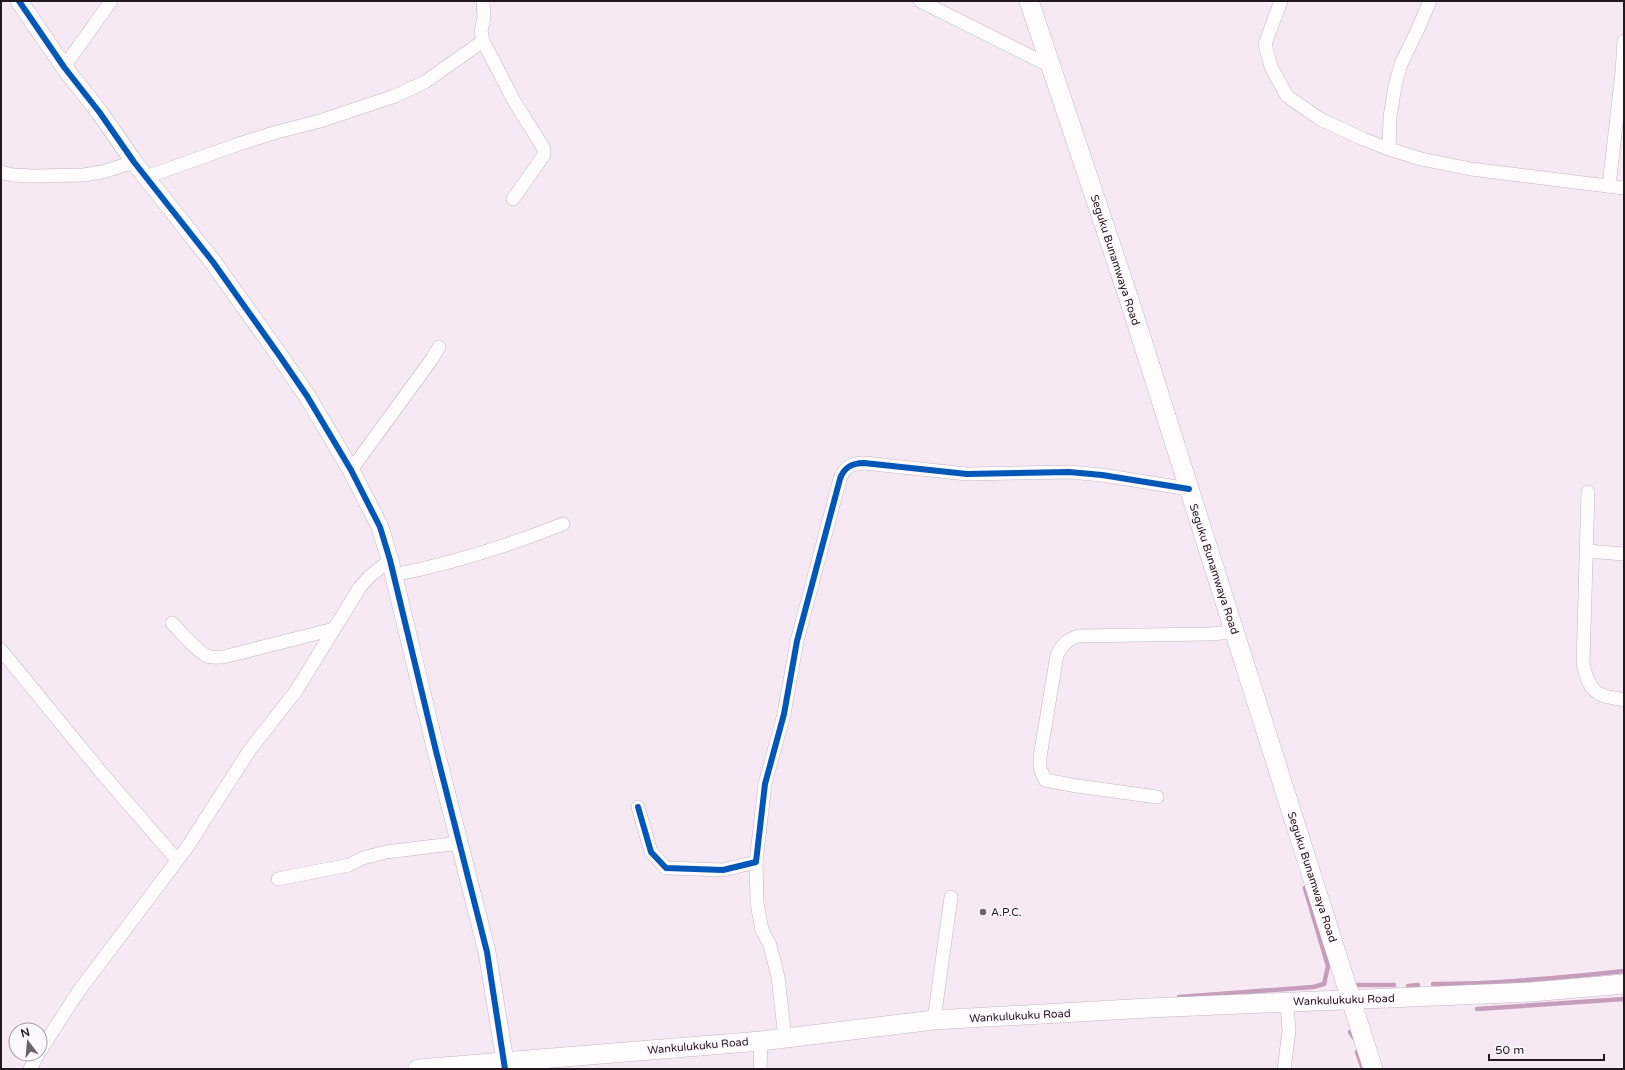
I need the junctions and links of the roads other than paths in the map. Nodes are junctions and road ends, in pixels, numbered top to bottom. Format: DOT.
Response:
graph roads {
  1 [pos="19,1"];
  2 [pos="111,1"];
  3 [pos="483,1"];
  4 [pos="920,1"];
  5 [pos="1029,1"];
  6 [pos="1281,1"];
  7 [pos="1430,1"];
  8 [pos="483,41"];
  9 [pos="1624,41"];
  10 [pos="1050,66"];
  11 [pos="64,67"];
  12 [pos="1389,149"];
  13 [pos="134,162"];
  14 [pos="1,172"];
  15 [pos="146,177"];
  16 [pos="1609,186"];
  17 [pos="1624,188"];
  18 [pos="512,199"];
  19 [pos="439,347"];
  20 [pos="351,470"];
  21 [pos="1189,489"];
  22 [pos="1588,492"];
  23 [pos="563,524"];
  24 [pos="1587,551"];
  25 [pos="1624,554"];
  26 [pos="392,568"];
  27 [pos="172,623"];
  28 [pos="334,629"];
  29 [pos="1234,632"];
  30 [pos="1,650"];
  31 [pos="1624,700"];
  32 [pos="1156,797"];
  33 [pos="638,807"];
  34 [pos="460,843"];
  35 [pos="177,860"];
  36 [pos="756,862"];
  37 [pos="278,879"];
  38 [pos="951,897"];
  39 [pos="1624,984"];
  40 [pos="1351,1000"];
  41 [pos="1287,1003"];
  42 [pos="934,1020"];
  43 [pos="785,1038"];
  44 [pos="48,1039"];
  45 [pos="761,1041"];
  46 [pos="505,1065"];
  47 [pos="418,1069"];
  48 [pos="760,1069"];
  49 [pos="1284,1069"];
  50 [pos="1374,1069"];
  1 -- 11 [label="street"];
  2 -- 11 [label="street"];
  3 -- 8 [label="street"];
  4 -- 10 [label="street"];
  5 -- 10 [label="main road, Seguku Bunamwaya Road"];
  6 -- 12 [label="street"];
  7 -- 12 [label="street"];
  8 -- 15 [label="street"];
  8 -- 18 [label="street"];
  9 -- 16 [label="street"];
  10 -- 21 [label="main road, Seguku Bunamwaya Road"];
  11 -- 13 [label="street"];
  12 -- 16 [label="street"];
  13 -- 14 [label="street"];
  13 -- 15 [label="street"];
  15 -- 20 [label="street"];
  16 -- 17 [label="street"];
  19 -- 20 [label="street"];
  20 -- 26 [label="street"];
  21 -- 29 [label="main road, Seguku Bunamwaya Road"];
  21 -- 36 [label="street"];
  22 -- 24 [label="street"];
  23 -- 26 [label="street"];
  24 -- 25 [label="street"];
  24 -- 31 [label="street"];
  26 -- 28 [label="street"];
  26 -- 34 [label="street"];
  27 -- 28 [label="street"];
  28 -- 35 [label="street"];
  29 -- 32 [label="street"];
  29 -- 40 [label="main road, Seguku Bunamwaya Road"];
  30 -- 35 [label="street"];
  33 -- 36 [label="street"];
  34 -- 37 [label="street"];
  34 -- 46 [label="street"];
  35 -- 44 [label="street"];
  36 -- 43 [label="street"];
  38 -- 42 [label="street"];
  39 -- 40 [label="main road, Wankulukuku Road"];
  40 -- 41 [label="main road, Wankulukuku Road"];
  40 -- 50 [label="main road, Seguku Bunamwaya Road"];
  41 -- 42 [label="main road, Wankulukuku Road"];
  41 -- 49 [label="street"];
  42 -- 43 [label="main road, Wankulukuku Road"];
  43 -- 45 [label="main road, Wankulukuku Road"];
  45 -- 46 [label="main road, Wankulukuku Road"];
  45 -- 48 [label="street"];
  46 -- 47 [label="main road, Wankulukuku Road"];
}
